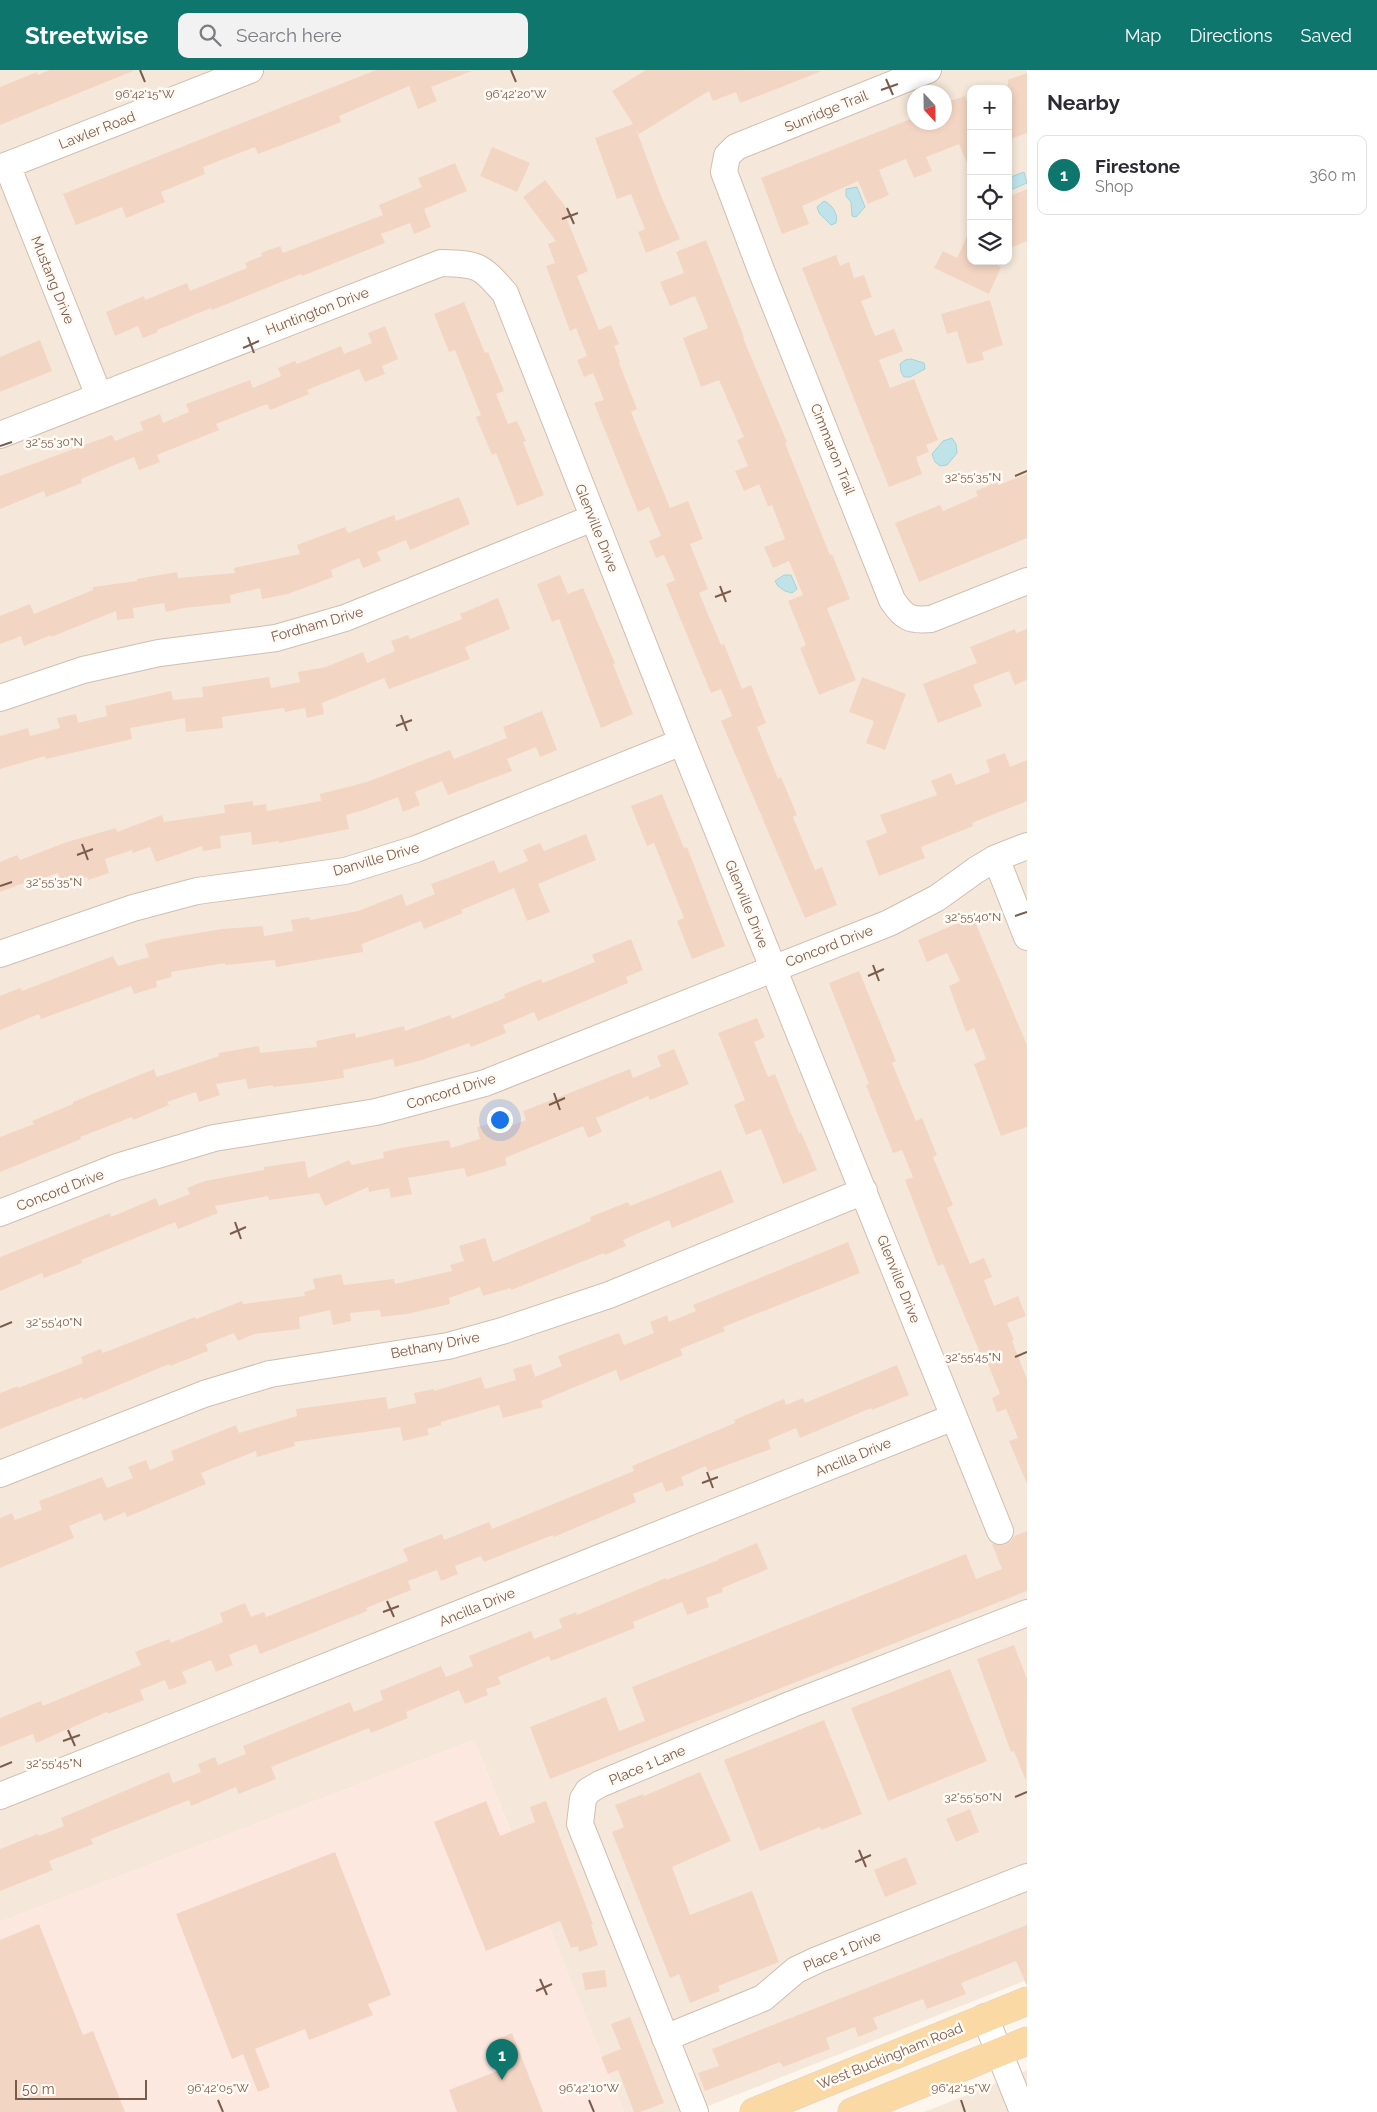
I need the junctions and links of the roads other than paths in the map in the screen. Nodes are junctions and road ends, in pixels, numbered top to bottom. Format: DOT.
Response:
graph roads {
  1 [pos="250,70"];
  2 [pos="928,70"];
  3 [pos="727,156"];
  4 [pos="4,166"];
  5 [pos="493,280"];
  6 [pos="99,396"];
  7 [pos="0,435"];
  8 [pos="593,518"];
  9 [pos="1027,581"];
  10 [pos="0,698"];
  11 [pos="682,742"];
  12 [pos="1027,846"];
  13 [pos="996,858"];
  14 [pos="1027,937"];
  15 [pos="0,954"];
  16 [pos="773,968"];
  17 [pos="864,1191"];
  18 [pos="0,1213"];
  19 [pos="954,1417"];
  20 [pos="0,1474"];
  21 [pos="1000,1531"];
  22 [pos="1027,1614"];
  23 [pos="0,1796"];
  24 [pos="1027,1877"];
  25 [pos="1027,2001"];
  26 [pos="985,2017"];
  27 [pos="665,2038"];
  28 [pos="1027,2041"];
  29 [pos="1000,2051"];
  30 [pos="694,2112"];
  31 [pos="754,2112"];
  32 [pos="852,2112"];
  33 [pos="1023,2112"];
  1 -- 4 [label="street, Lawler Road"];
  2 -- 3 [label="street, Sunridge Trail"];
  3 -- 9 [label="street, Cimmaron Trail"];
  4 -- 6 [label="street, Mustang Drive"];
  5 -- 6 [label="street, Huntington Drive"];
  5 -- 8 [label="street, Glenville Drive"];
  6 -- 7 [label="street, Huntington Drive"];
  8 -- 10 [label="street, Fordham Drive"];
  8 -- 11 [label="street, Glenville Drive"];
  11 -- 15 [label="street, Danville Drive"];
  11 -- 16 [label="street, Glenville Drive"];
  12 -- 13 [label="street, Concord Drive"];
  13 -- 14 [label="street"];
  13 -- 16 [label="street, Concord Drive"];
  16 -- 17 [label="street, Glenville Drive"];
  16 -- 18 [label="street, Concord Drive"];
  17 -- 19 [label="street, Glenville Drive"];
  17 -- 20 [label="street, Bethany Drive"];
  19 -- 21 [label="street, Glenville Drive"];
  19 -- 23 [label="street, Ancilla Drive"];
  22 -- 27 [label="street, Place 1 Lane"];
  24 -- 27 [label="street, Place 1 Drive"];
  25 -- 26 [label="main road, West Buckingham Road"];
  26 -- 29 [label="street"];
  26 -- 31 [label="main road, West Buckingham Road"];
  27 -- 30 [label="street, Place 1 Lane"];
  28 -- 29 [label="main road"];
  29 -- 32 [label="main road"];
  29 -- 33 [label="street"];
}
